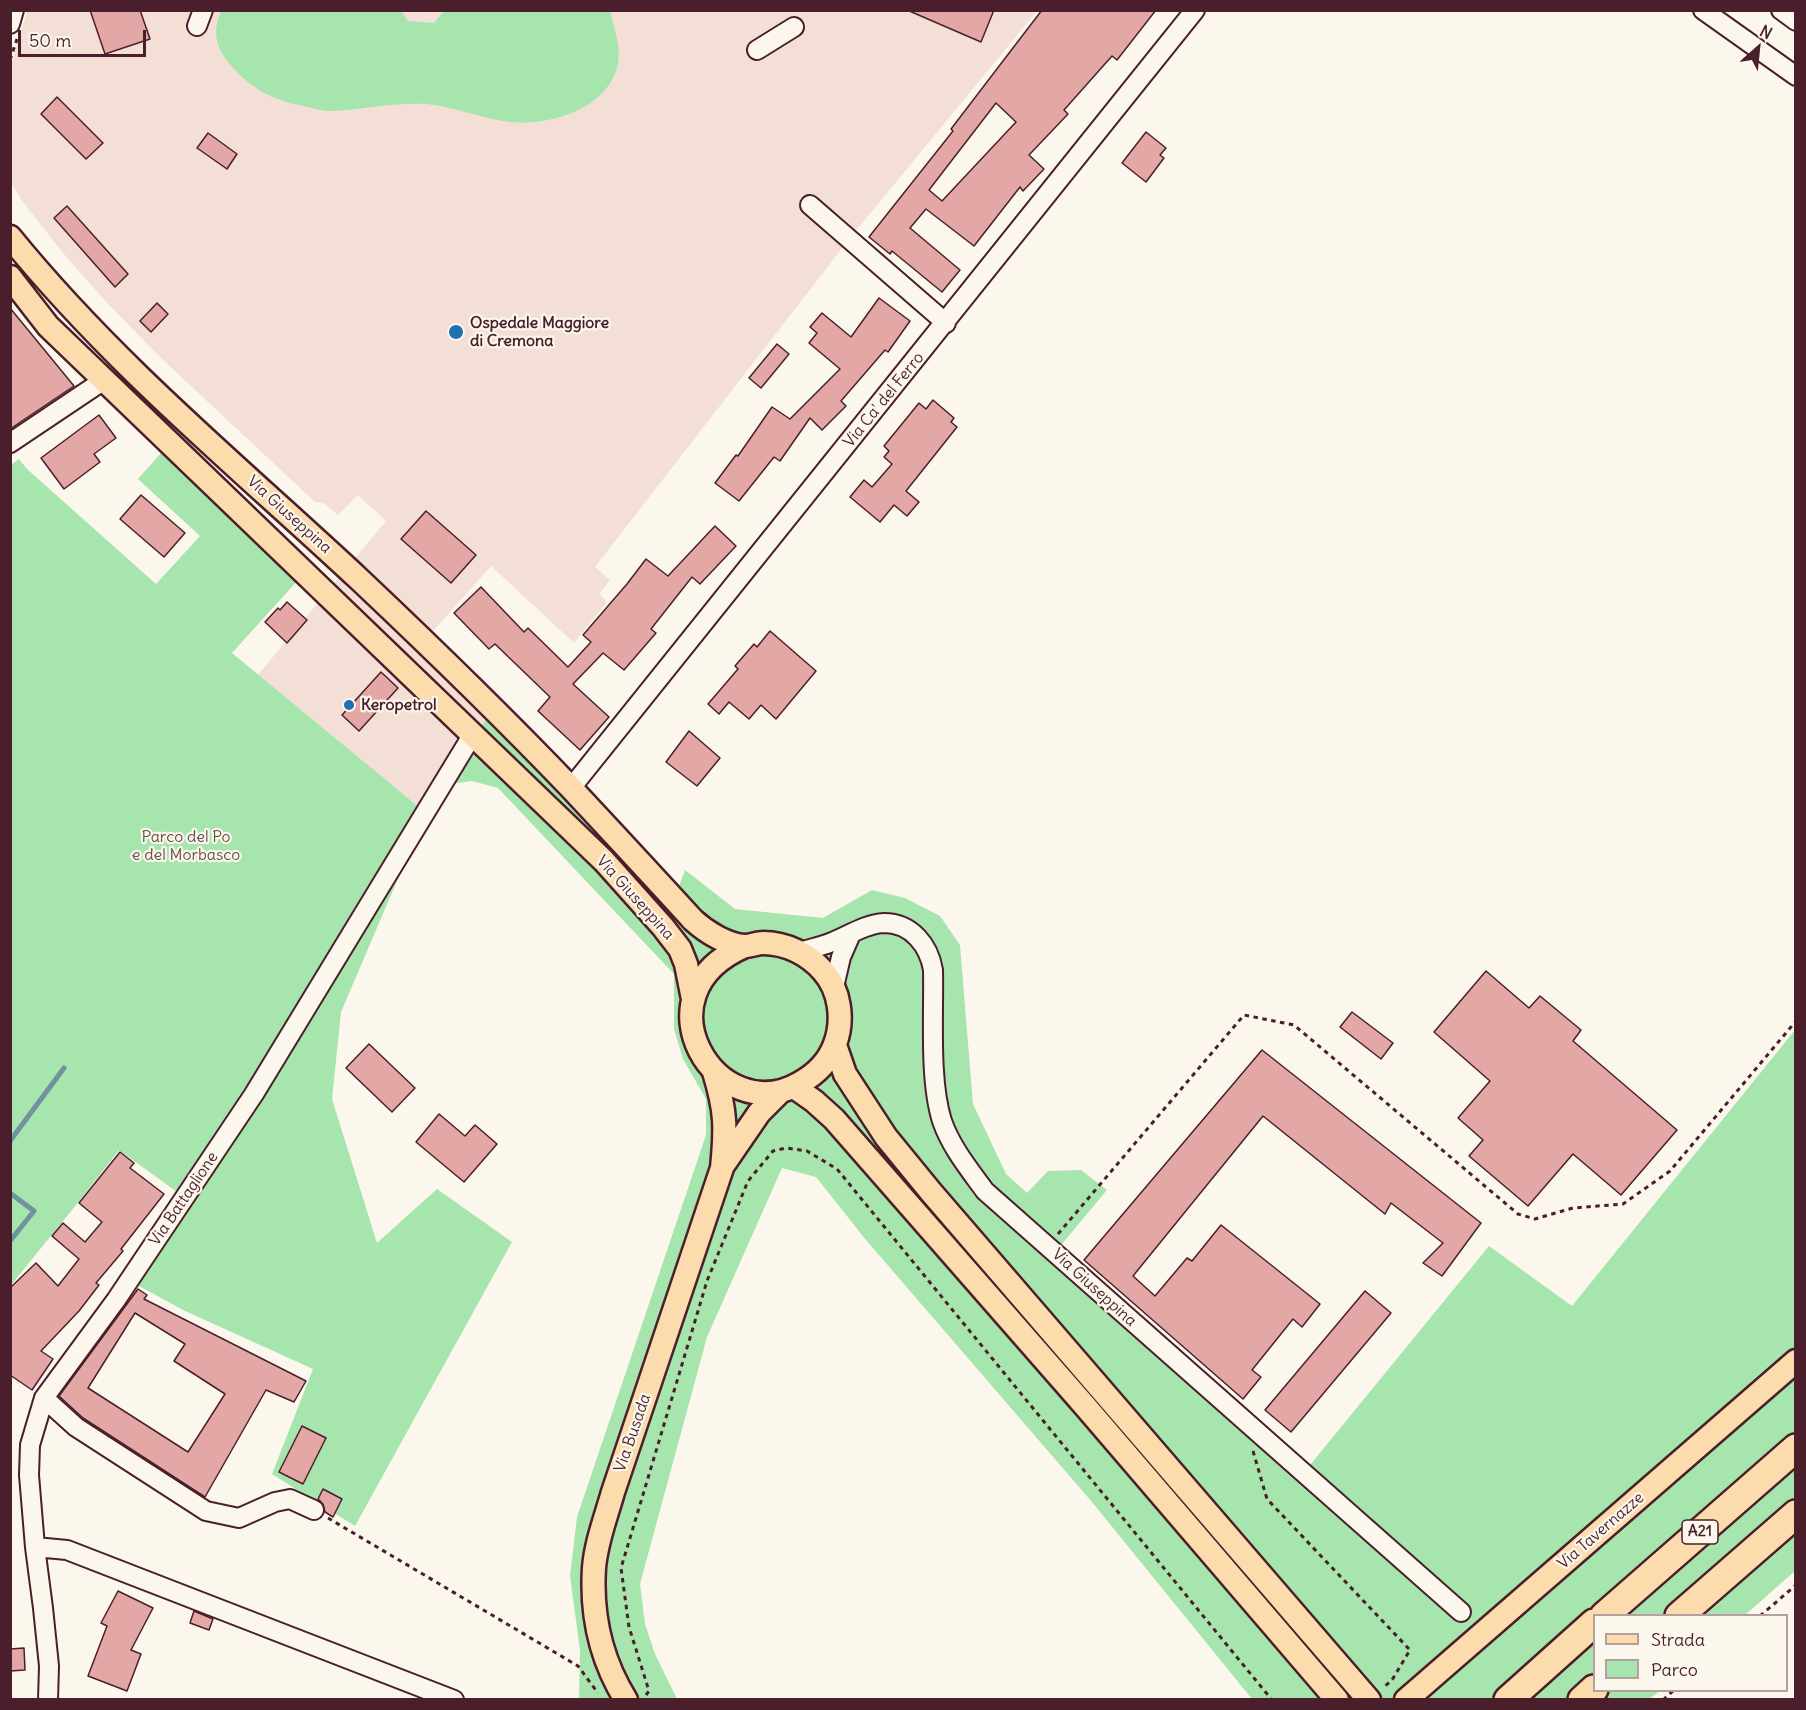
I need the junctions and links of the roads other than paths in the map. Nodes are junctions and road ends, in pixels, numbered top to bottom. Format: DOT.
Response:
graph roads {
  1 [pos="14,10"];
  2 [pos="1195,10"];
  3 [pos="1702,10"];
  4 [pos="1781,10"];
  5 [pos="1796,21"];
  6 [pos="10,24"];
  7 [pos="794,27"];
  8 [pos="757,50"];
  9 [pos="1796,76"];
  10 [pos="810,205"];
  11 [pos="10,237"];
  12 [pos="10,278"];
  13 [pos="946,323"];
  14 [pos="104,380"];
  15 [pos="10,443"];
  16 [pos="494,709"];
  17 [pos="473,734"];
  18 [pos="571,788"];
  19 [pos="553,810"];
  20 [pos="851,934"];
  21 [pos="745,946"];
  22 [pos="800,952"];
  23 [pos="834,987"];
  24 [pos="693,999"];
  25 [pos="835,1045"];
  26 [pos="714,1072"];
  27 [pos="788,1089"];
  28 [pos="722,1168"];
  29 [pos="1796,1361"];
  30 [pos="44,1398"];
  31 [pos="1796,1448"];
  32 [pos="314,1510"];
  33 [pos="1796,1514"];
  34 [pos="35,1547"];
  35 [pos="1461,1612"];
  36 [pos="1606,1614"];
  37 [pos="1681,1614"];
  38 [pos="1593,1624"];
  39 [pos="1373,1696"];
  40 [pos="48,1700"];
  41 [pos="454,1700"];
  42 [pos="626,1700"];
  43 [pos="1337,1700"];
  44 [pos="1406,1700"];
  45 [pos="1508,1700"];
  1 -- 6 [label="street"];
  2 -- 13 [label="street, Via Ca' del Ferro"];
  3 -- 9 [label="street"];
  4 -- 5 [label="street"];
  7 -- 8 [label="street"];
  10 -- 13 [label="street"];
  11 -- 16 [label="main road, Via Giuseppina"];
  12 -- 14 [label="main road, Via Giuseppina"];
  13 -- 18 [label="street, Via Ca' del Ferro"];
  14 -- 15 [label="street"];
  14 -- 17 [label="main road, Via Giuseppina"];
  16 -- 17 [label="main road"];
  16 -- 18 [label="main road, Via Giuseppina"];
  17 -- 19 [label="main road, Via Giuseppina"];
  17 -- 30 [label="street, Via Battaglione"];
  18 -- 19 [label="main road"];
  18 -- 21 [label="main road, Via Giuseppina"];
  19 -- 24 [label="main road, Via Giuseppina"];
  20 -- 22 [label="street, Via Giuseppina"];
  20 -- 23 [label="street"];
  20 -- 35 [label="street, Via Giuseppina"];
  21 -- 22 [label="main road"];
  21 -- 24 [label="main road"];
  22 -- 23 [label="main road"];
  23 -- 25 [label="main road"];
  24 -- 26 [label="main road"];
  25 -- 27 [label="main road"];
  25 -- 39 [label="main road"];
  26 -- 27 [label="main road"];
  26 -- 28 [label="main road, Via Busada"];
  27 -- 28 [label="main road, Via Busada"];
  27 -- 43 [label="main road"];
  28 -- 42 [label="main road, Via Busada"];
  29 -- 44 [label="main road, Via Tavernazze"];
  30 -- 32 [label="street"];
  30 -- 34 [label="street, Via Battaglione"];
  31 -- 36 [label="highway, A21"];
  33 -- 37 [label="highway"];
  34 -- 40 [label="street, Via Battaglione"];
  34 -- 41 [label="street"];
  38 -- 45 [label="highway"];
}
